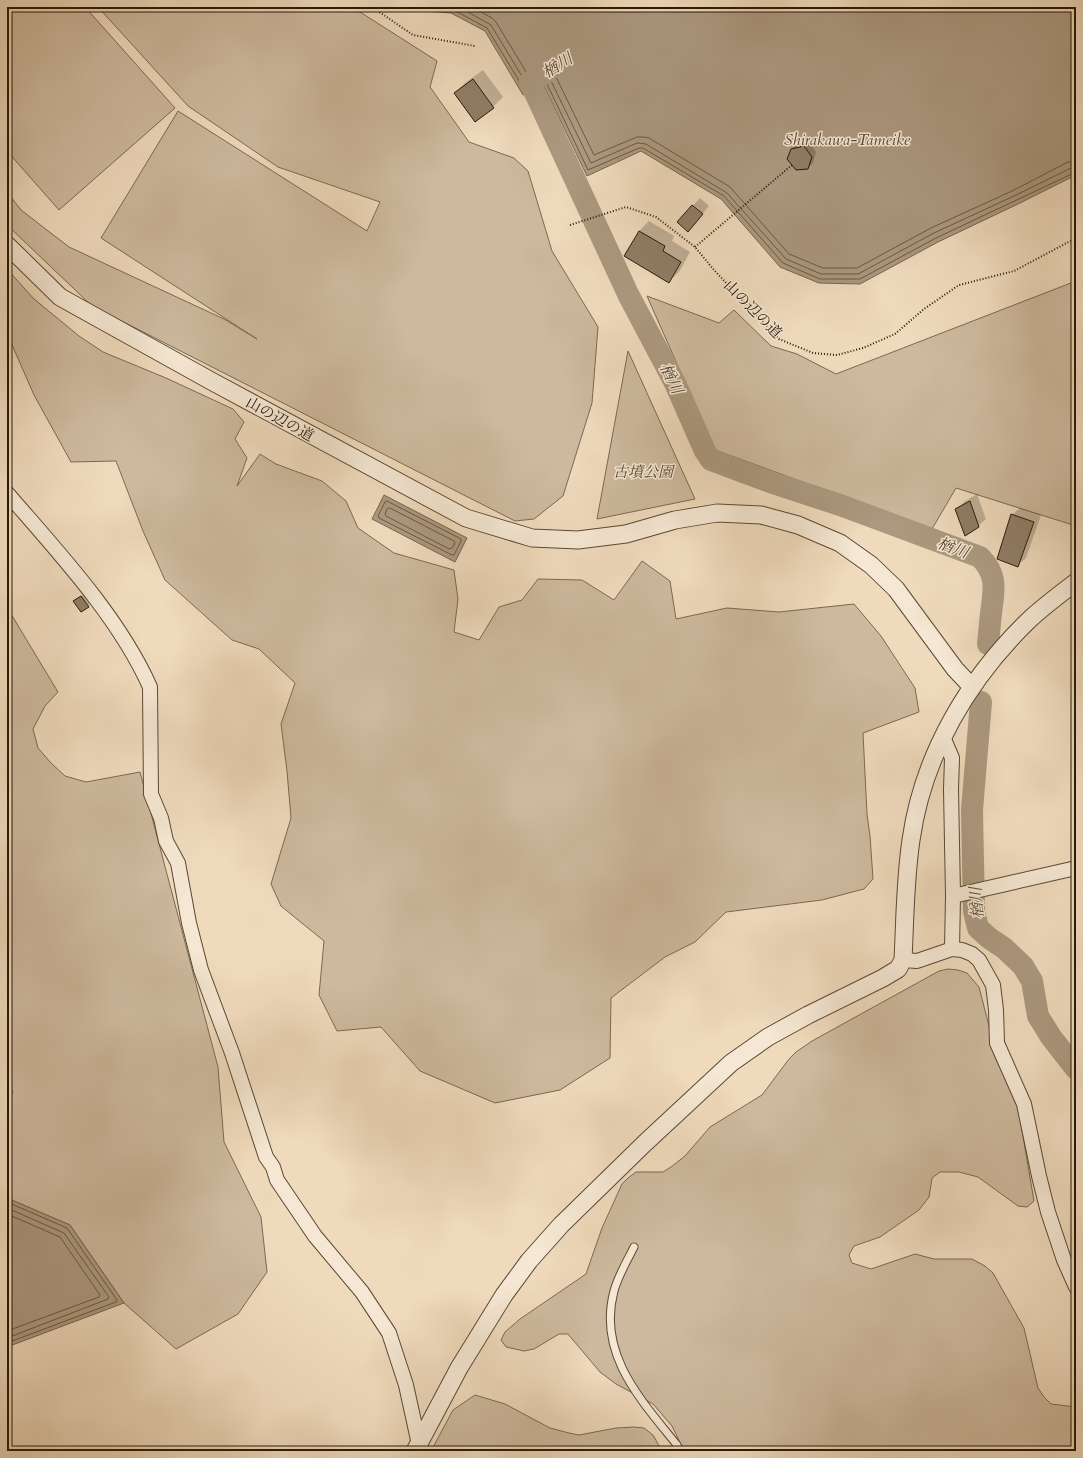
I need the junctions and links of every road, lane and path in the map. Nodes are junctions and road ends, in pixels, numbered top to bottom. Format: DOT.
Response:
graph roads {
  1 [pos="372,7"];
  2 [pos="475,46"];
  3 [pos="792,165"];
  4 [pos="570,225"];
  5 [pos="1076,238"];
  6 [pos="7,245"];
  7 [pos="695,247"];
  8 [pos="7,493"];
  9 [pos="1076,582"];
  10 [pos="972,687"];
  11 [pos="943,737"];
  12 [pos="1076,868"];
  13 [pos="953,896"];
  14 [pos="952,949"];
  15 [pos="903,960"];
  16 [pos="634,1247"];
  17 [pos="1076,1287"];
  18 [pos="418,1449"];
  19 [pos="680,1451"];
  1 -- 2 [label="path"];
  3 -- 7 [label="path"];
  4 -- 7 [label="path, 山の辺の道"];
  5 -- 7 [label="path, 山の辺の道"];
  6 -- 10 [label="street, 山の辺の道"];
  8 -- 18 [label="street"];
  9 -- 10 [label="street"];
  10 -- 11 [label="street"];
  11 -- 13 [label="street"];
  11 -- 15 [label="street"];
  12 -- 13 [label="street"];
  13 -- 14 [label="street"];
  14 -- 15 [label="street"];
  14 -- 17 [label="street"];
  15 -- 18 [label="street"];
  16 -- 19 [label="lane"];
}
